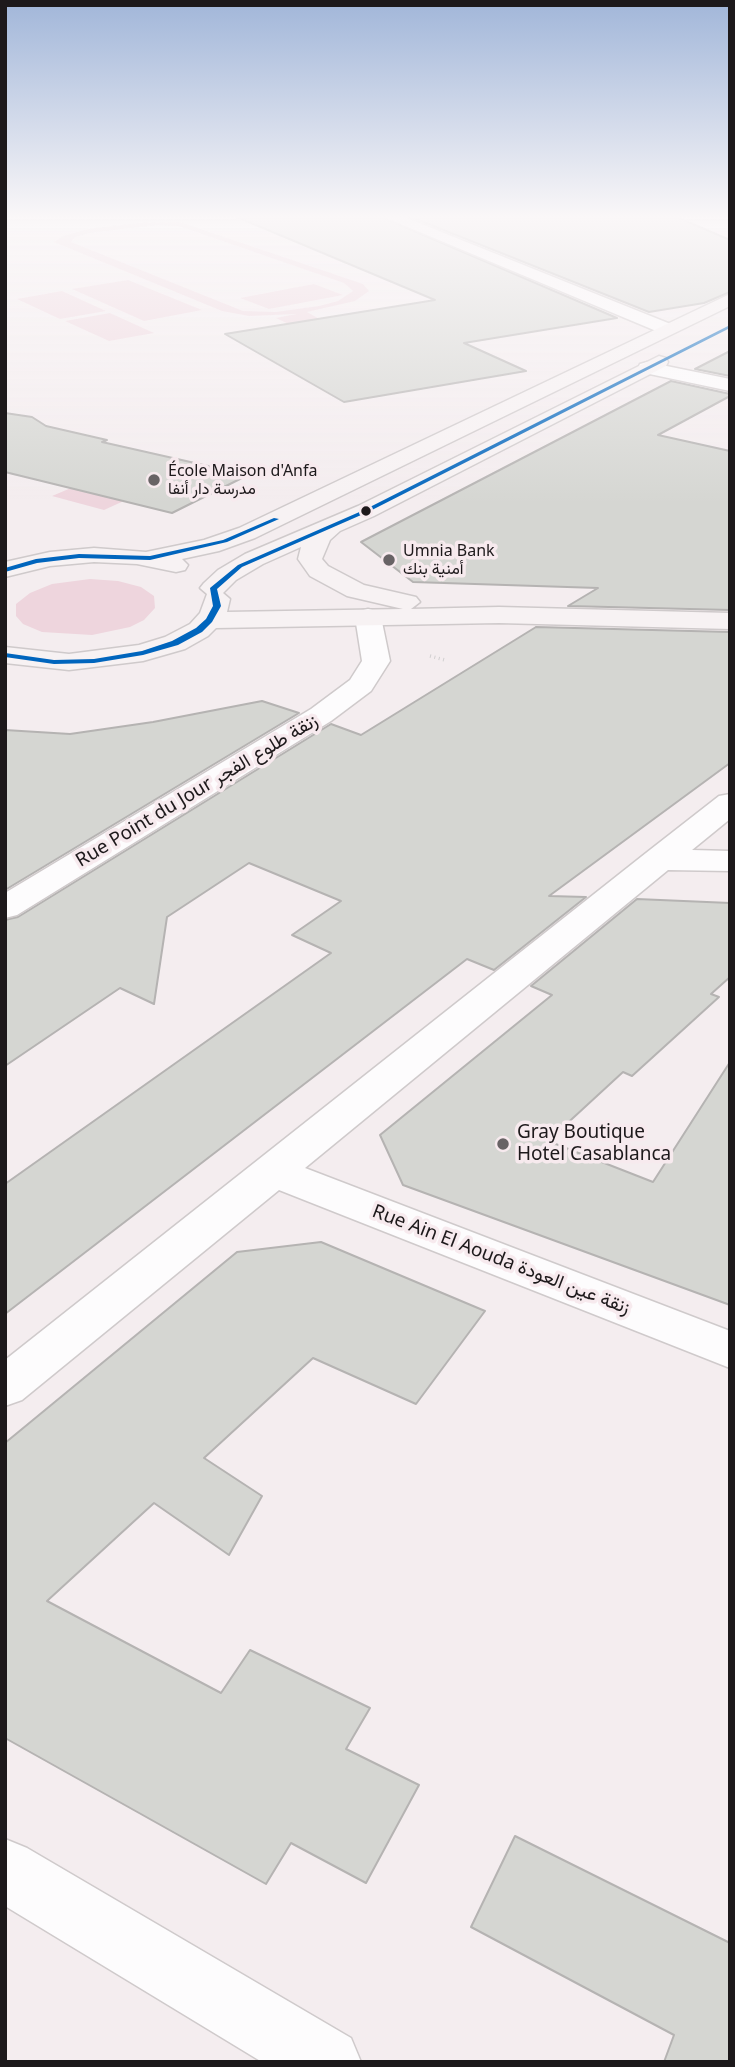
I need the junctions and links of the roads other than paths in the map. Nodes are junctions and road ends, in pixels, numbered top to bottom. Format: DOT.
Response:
graph roads {
  1 [pos="624,311"];
  2 [pos="704,311"];
  3 [pos="730,326"];
  4 [pos="667,329"];
  5 [pos="647,368"];
  6 [pos="730,385"];
  7 [pos="330,528"];
  8 [pos="150,558"];
  9 [pos="5,570"];
  10 [pos="213,588"];
  11 [pos="499,615"];
  12 [pos="368,617"];
  13 [pos="209,620"];
  14 [pos="730,621"];
  15 [pos="5,655"];
  16 [pos="730,803"];
  17 [pos="658,860"];
  18 [pos="730,860"];
  19 [pos="5,908"];
  20 [pos="272,1171"];
  21 [pos="730,1350"];
  22 [pos="5,1387"];
  23 [pos="5,1870"];
  24 [pos="327,2062"];
  1 -- 4 [label="street"];
  2 -- 4 [label="main road"];
  3 -- 5 [label="main road"];
  4 -- 8 [label="main road"];
  5 -- 6 [label="street"];
  5 -- 7 [label="main road"];
  7 -- 10 [label="main road"];
  7 -- 11 [label="main road"];
  8 -- 9 [label="main road"];
  8 -- 10 [label="main road"];
  10 -- 13 [label="main road"];
  11 -- 12 [label="main road"];
  11 -- 14 [label="main road"];
  12 -- 13 [label="main road"];
  12 -- 19 [label="street, Rue Point du Jour زنقة طلوع الفجر"];
  13 -- 15 [label="main road"];
  16 -- 17 [label="street"];
  17 -- 18 [label="street"];
  17 -- 20 [label="street"];
  20 -- 21 [label="street, Rue Ain El Aouda زنقة عين العودة"];
  20 -- 22 [label="street"];
  23 -- 24 [label="street"];
}
